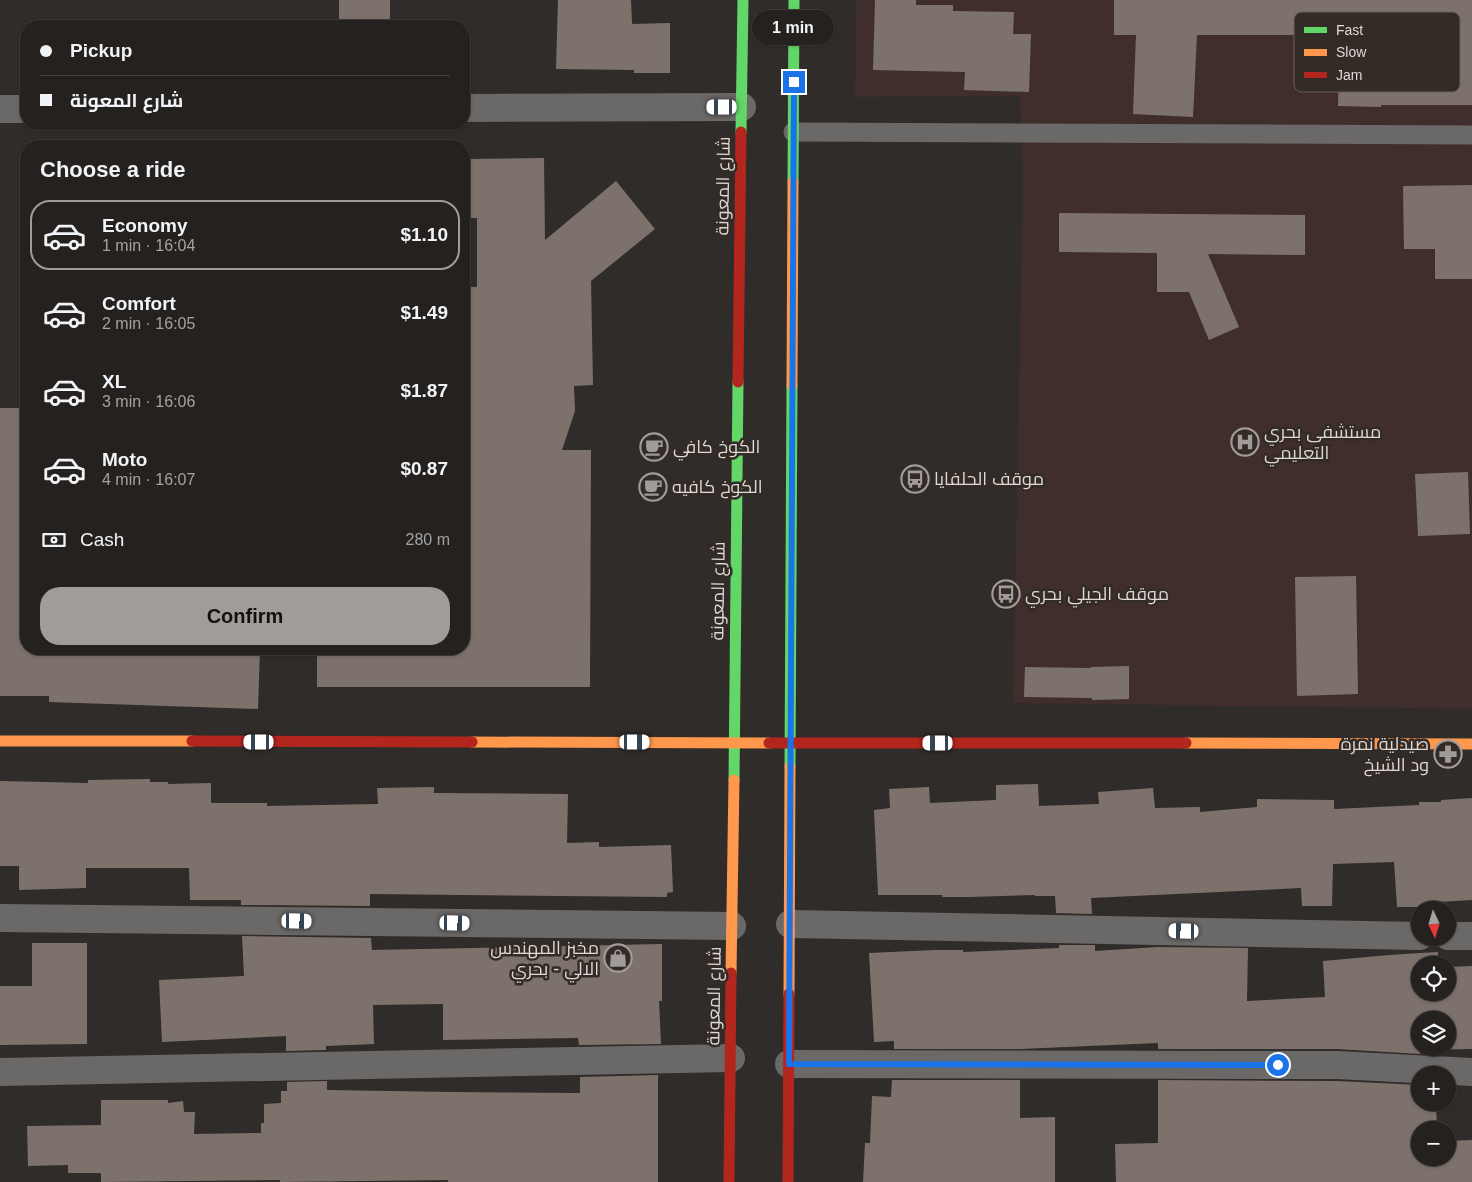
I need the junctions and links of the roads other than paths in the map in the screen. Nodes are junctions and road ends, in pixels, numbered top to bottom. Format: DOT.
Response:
graph roads {
  1 [pos="743,0"];
  2 [pos="794,0"];
  3 [pos="742,107"];
  4 [pos="470,108"];
  5 [pos="0,109"];
  6 [pos="20,109"];
  7 [pos="793,132"];
  8 [pos="1472,135"];
  9 [pos="0,741"];
  10 [pos="734,742"];
  11 [pos="790,742"];
  12 [pos="1472,744"];
  13 [pos="0,918"];
  14 [pos="790,924"];
  15 [pos="732,926"];
  16 [pos="1411,936"];
  17 [pos="1456,936"];
  18 [pos="1472,936"];
  19 [pos="731,1058"];
  20 [pos="789,1064"];
  21 [pos="0,1072"];
  22 [pos="1472,1072"];
  23 [pos="729,1182"];
  24 [pos="788,1182"];
  1 -- 3 [label="main road, شارع المعونة"];
  2 -- 7 [label="main road"];
  3 -- 4 [label="street"];
  3 -- 10 [label="main road, شارع المعونة"];
  5 -- 6 [label="street"];
  7 -- 8 [label="lane"];
  7 -- 11 [label="main road"];
  9 -- 10 [label="main road"];
  10 -- 11 [label="main road"];
  10 -- 15 [label="main road, شارع المعونة"];
  11 -- 12 [label="main road"];
  11 -- 14 [label="main road"];
  13 -- 15 [label="street"];
  14 -- 16 [label="street"];
  14 -- 20 [label="main road"];
  15 -- 19 [label="main road, شارع المعونة"];
  17 -- 18 [label="street"];
  19 -- 21 [label="street"];
  19 -- 23 [label="main road, شارع المعونة"];
  20 -- 22 [label="street"];
  20 -- 24 [label="main road"];
}
